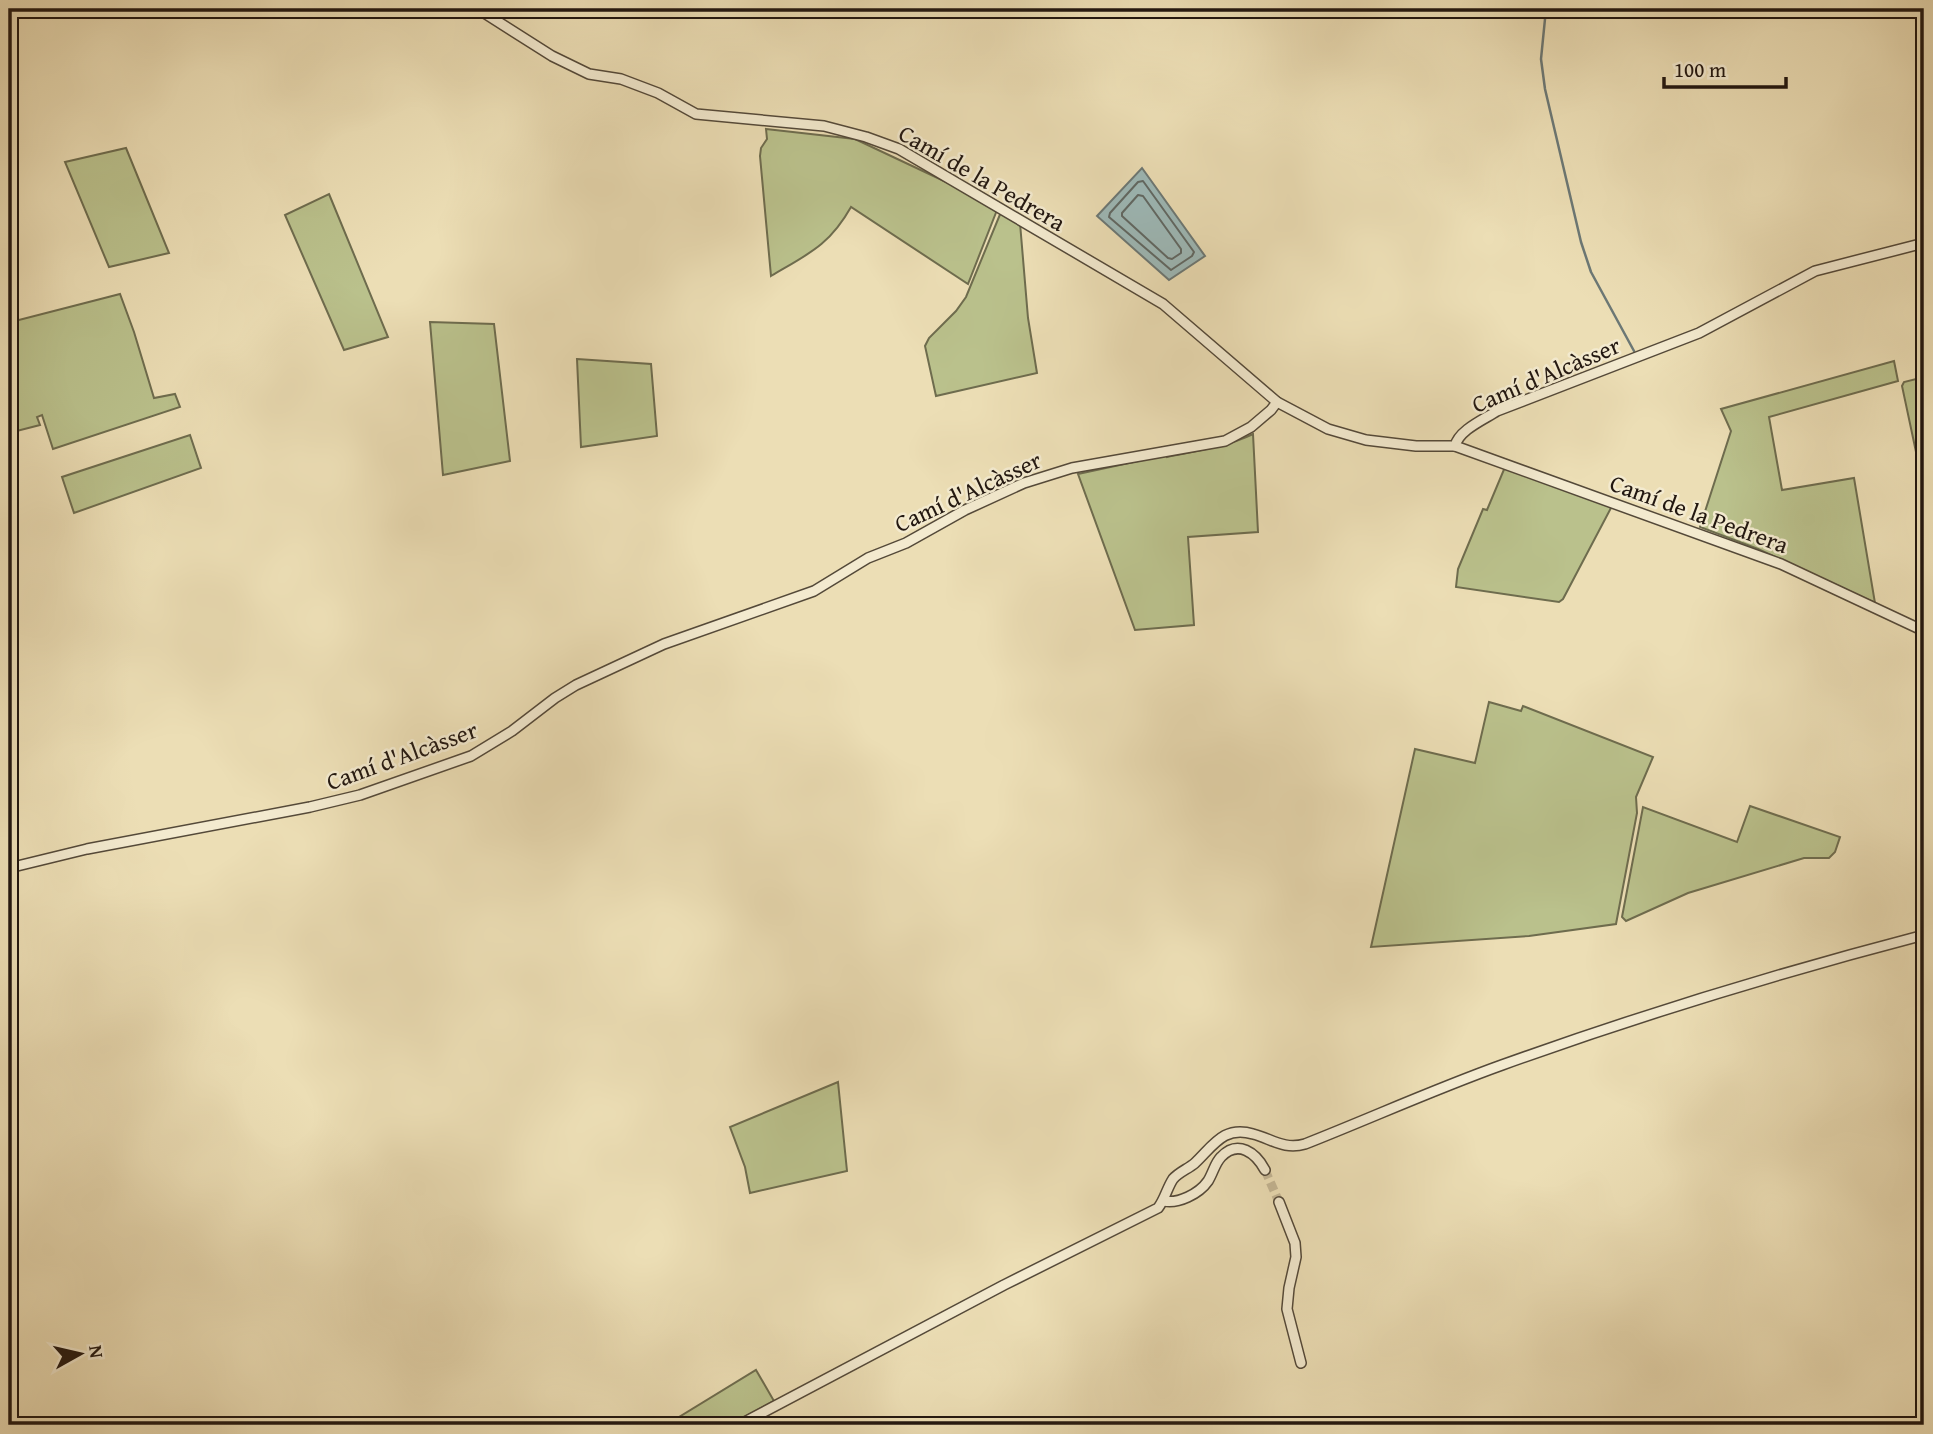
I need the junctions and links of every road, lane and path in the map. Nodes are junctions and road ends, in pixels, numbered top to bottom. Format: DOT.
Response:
graph roads {
  1 [pos="478,9"];
  2 [pos="1924,243"];
  3 [pos="1277,402"];
  4 [pos="1455,446"];
  5 [pos="1924,631"];
  6 [pos="9,868"];
  7 [pos="1924,935"];
  8 [pos="1265,1170"];
  9 [pos="1164,1201"];
  10 [pos="1279,1202"];
  11 [pos="1301,1363"];
  12 [pos="738,1425"];
  1 -- 3 [label="street, Camí de la Pedrera"];
  2 -- 4 [label="street, Camí d'Alcàsser"];
  3 -- 4 [label="street, Camí d'Alcàsser"];
  3 -- 6 [label="street, Camí d'Alcàsser"];
  4 -- 5 [label="street, Camí de la Pedrera"];
  7 -- 9 [label="street"];
  8 -- 9 [label="street"];
  9 -- 12 [label="street"];
  10 -- 11 [label="street"];
}
